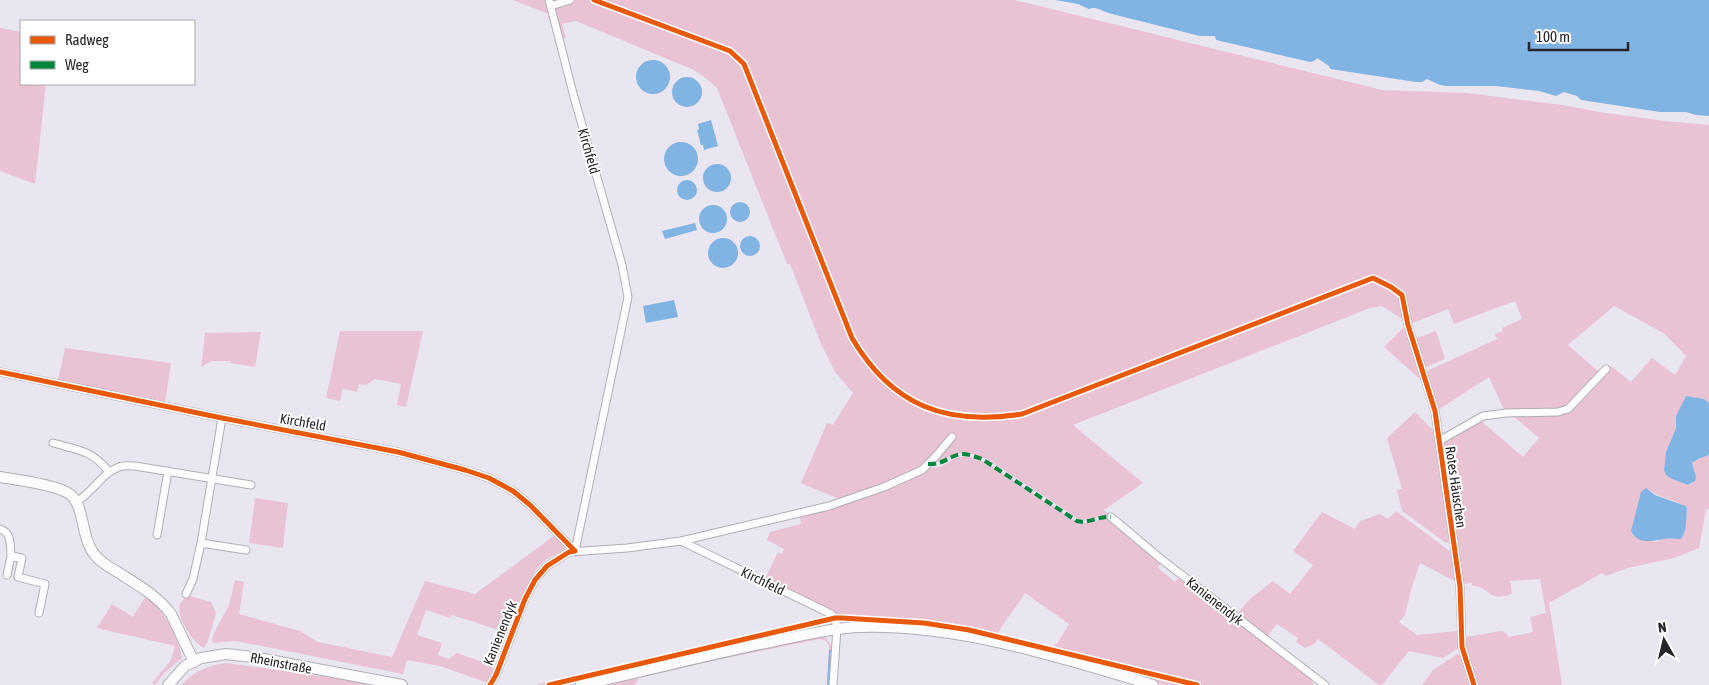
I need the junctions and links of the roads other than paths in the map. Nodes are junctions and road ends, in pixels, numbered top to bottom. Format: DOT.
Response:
graph roads {
  1 [pos="570,0"];
  2 [pos="550,3"];
  3 [pos="1402,295"];
  4 [pos="1606,369"];
  5 [pos="0,372"];
  6 [pos="222,418"];
  7 [pos="952,437"];
  8 [pos="1438,441"];
  9 [pos="52,443"];
  10 [pos="168,471"];
  11 [pos="109,472"];
  12 [pos="0,477"];
  13 [pos="212,480"];
  14 [pos="250,485"];
  15 [pos="76,502"];
  16 [pos="1111,518"];
  17 [pos="0,528"];
  18 [pos="157,535"];
  19 [pos="681,541"];
  20 [pos="201,543"];
  21 [pos="246,550"];
  22 [pos="575,551"];
  23 [pos="11,556"];
  24 [pos="3,574"];
  25 [pos="18,578"];
  26 [pos="186,594"];
  27 [pos="39,613"];
  28 [pos="837,628"];
  29 [pos="194,662"];
  30 [pos="1322,684"];
  31 [pos="168,685"];
  32 [pos="402,685"];
  33 [pos="490,685"];
  34 [pos="581,685"];
  35 [pos="833,685"];
  36 [pos="1153,685"];
  37 [pos="1474,685"];
  1 -- 2 [label="street"];
  2 -- 22 [label="street, Kirchfeld"];
  3 -- 8 [label="street, Rotes Häuschen"];
  4 -- 8 [label="street, Rotes Häuschen"];
  5 -- 6 [label="street, Kirchfeld"];
  6 -- 13 [label="street"];
  6 -- 22 [label="street, Kirchfeld"];
  7 -- 19 [label="street, Kanienendyk"];
  8 -- 37 [label="street, Rotes Häuschen"];
  9 -- 11 [label="street"];
  10 -- 11 [label="street"];
  10 -- 13 [label="street"];
  10 -- 18 [label="street"];
  11 -- 15 [label="street"];
  12 -- 15 [label="main road"];
  13 -- 14 [label="street"];
  13 -- 20 [label="street"];
  15 -- 29 [label="main road"];
  16 -- 30 [label="street, Kanienendyk"];
  17 -- 23 [label="street"];
  19 -- 22 [label="street, Kanienendyk"];
  19 -- 28 [label="street, Kirchfeld"];
  20 -- 21 [label="street"];
  20 -- 26 [label="street"];
  22 -- 33 [label="street, Kanienendyk"];
  23 -- 24 [label="street"];
  23 -- 25 [label="street"];
  24 -- 25 [label="street"];
  25 -- 27 [label="street"];
  28 -- 34 [label="main road"];
  28 -- 35 [label="street"];
  28 -- 36 [label="main road"];
  29 -- 31 [label="main road, Rheinstraße"];
  29 -- 32 [label="main road, Rheinstraße"];
}
